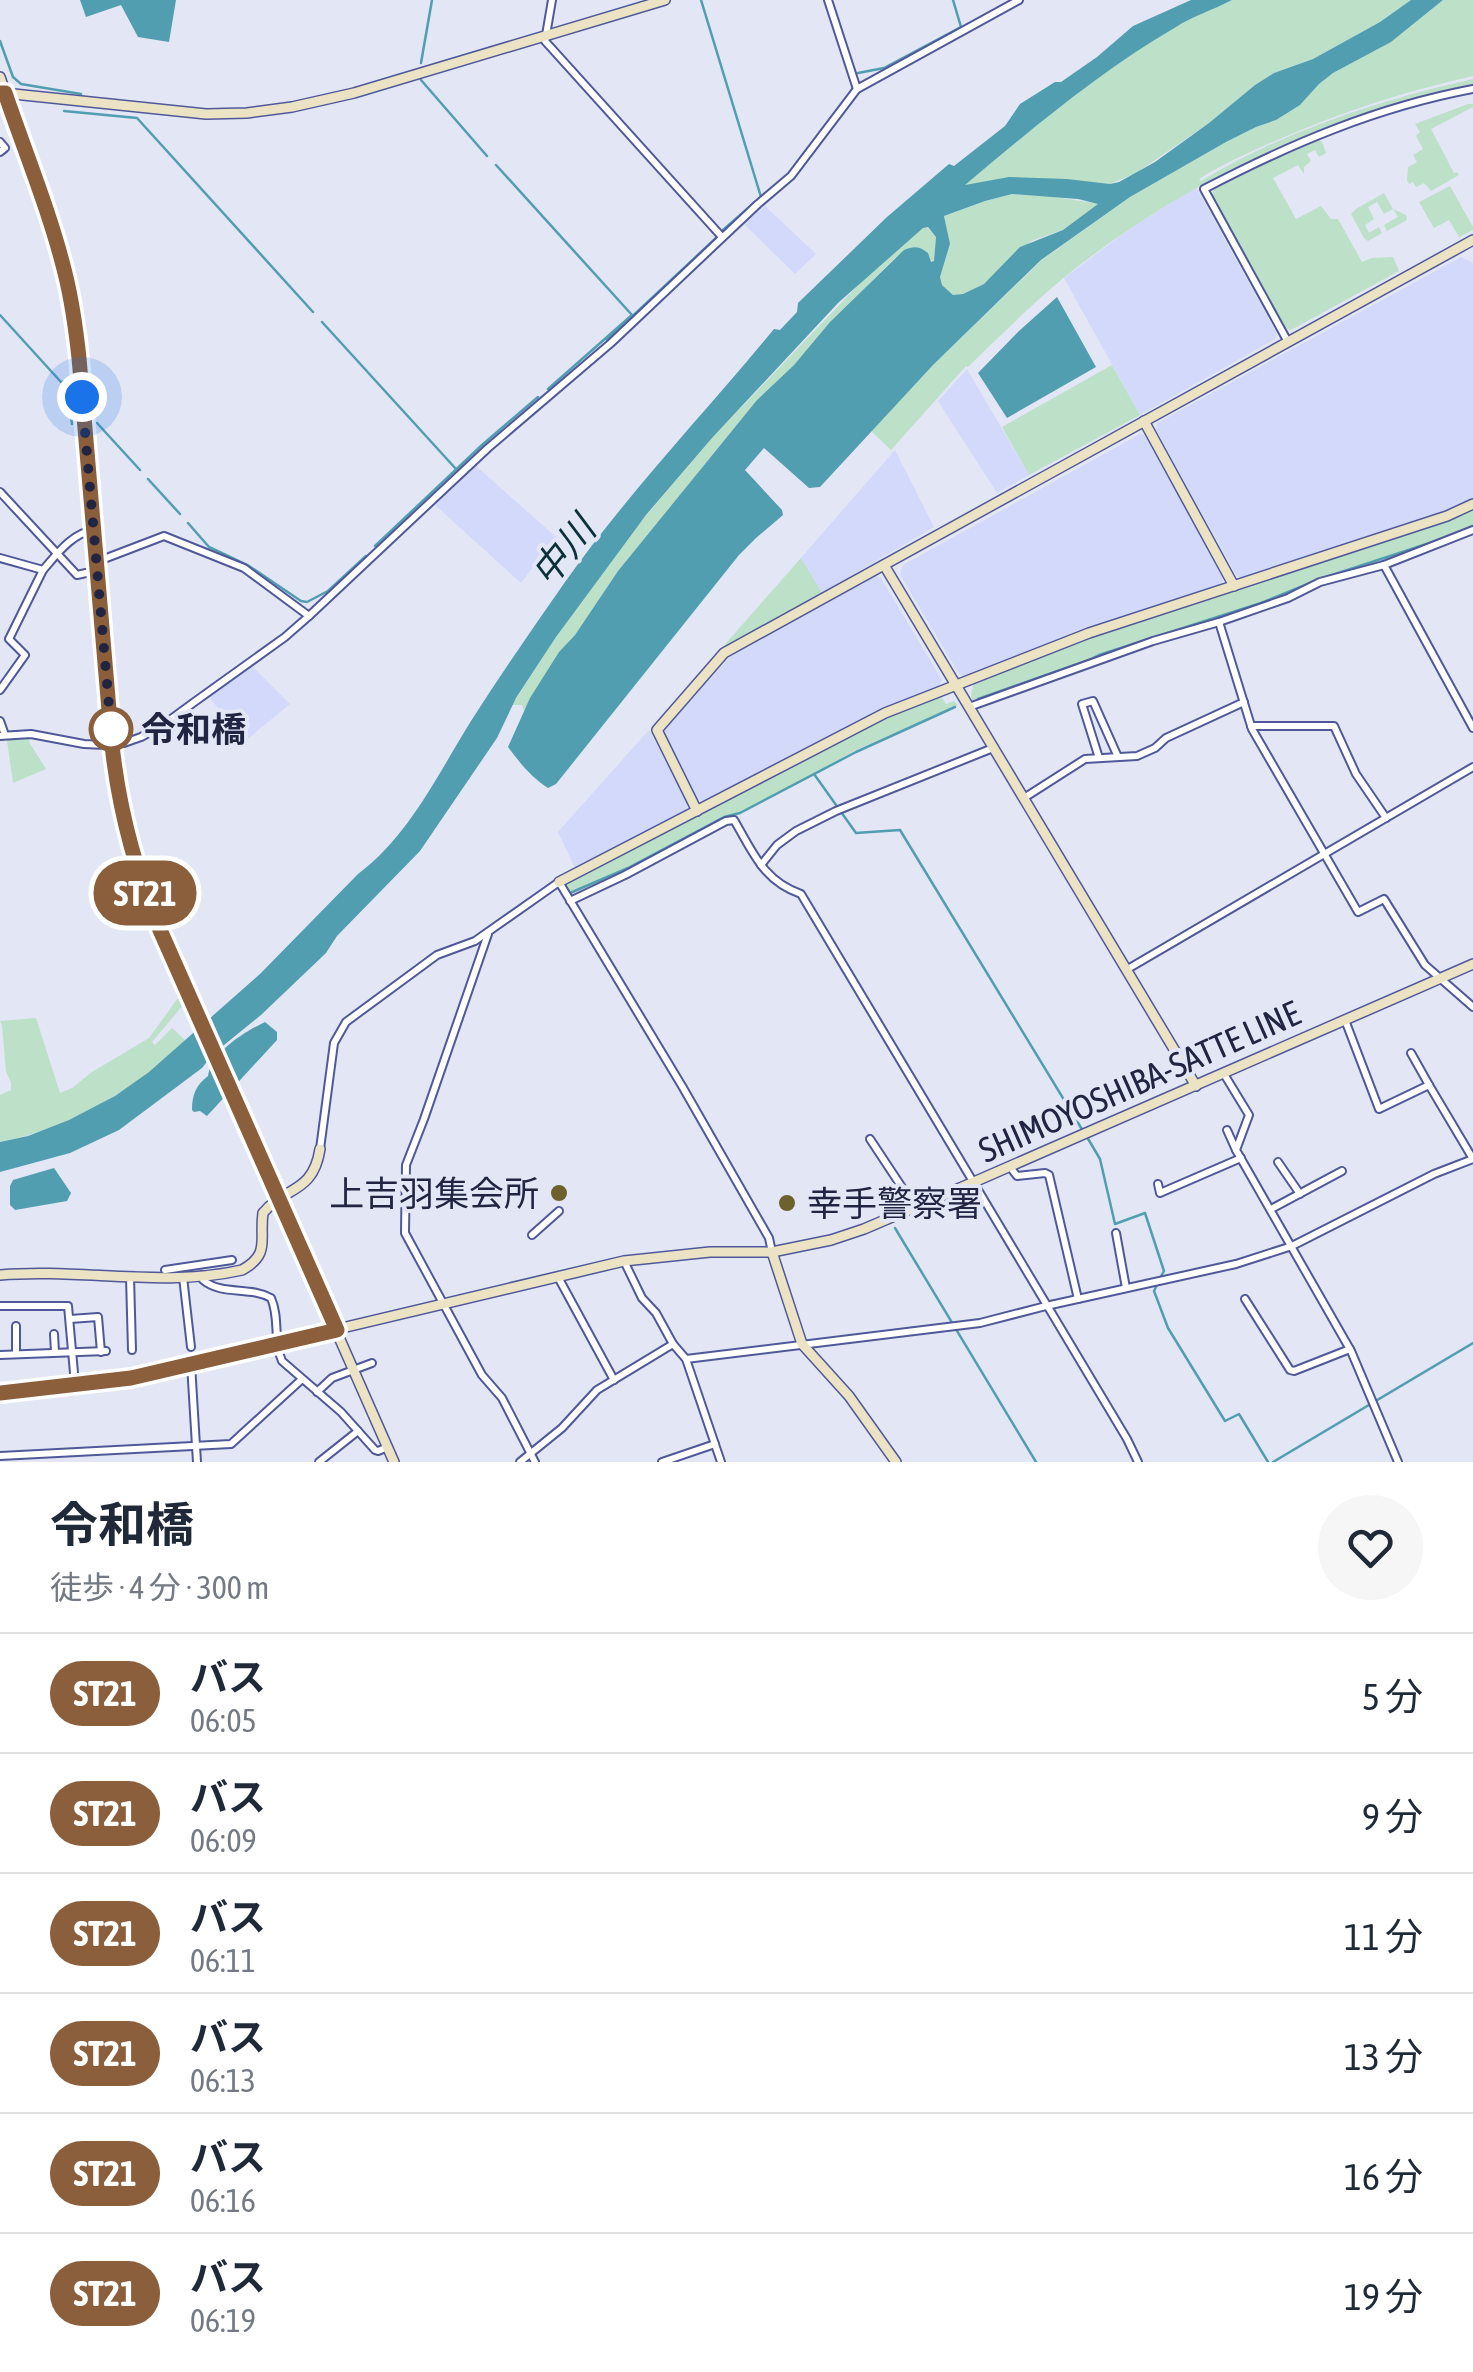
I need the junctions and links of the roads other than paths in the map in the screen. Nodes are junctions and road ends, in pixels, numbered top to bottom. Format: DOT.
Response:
graph roads {
  1 [pos="552,0"];
  2 [pos="665,0"];
  3 [pos="828,0"];
  4 [pos="1019,0"];
  5 [pos="545,35"];
  6 [pos="0,77"];
  7 [pos="856,89"];
  8 [pos="1473,89"];
  9 [pos="3,93"];
  10 [pos="0,142"];
  11 [pos="0,152"];
  12 [pos="722,237"];
  13 [pos="1473,241"];
  14 [pos="1288,342"];
  15 [pos="1144,422"];
  16 [pos="0,492"];
  17 [pos="1473,504"];
  18 [pos="94,530"];
  19 [pos="1473,530"];
  20 [pos="57,554"];
  21 [pos="0,558"];
  22 [pos="96,562"];
  23 [pos="1384,564"];
  24 [pos="884,566"];
  25 [pos="43,570"];
  26 [pos="86,572"];
  27 [pos="1234,586"];
  28 [pos="309,616"];
  29 [pos="1219,622"];
  30 [pos="955,685"];
  31 [pos="0,690"];
  32 [pos="1244,702"];
  33 [pos="968,707"];
  34 [pos="0,721"];
  35 [pos="1251,726"];
  36 [pos="1473,728"];
  37 [pos="2,735"];
  38 [pos="112,745"];
  39 [pos="993,748"];
  40 [pos="1118,756"];
  41 [pos="1099,758"];
  42 [pos="1473,767"];
  43 [pos="1024,798"];
  44 [pos="697,811"];
  45 [pos="1386,818"];
  46 [pos="1324,855"];
  47 [pos="761,865"];
  48 [pos="559,882"];
  49 [pos="570,901"];
  50 [pos="488,933"];
  51 [pos="1473,964"];
  52 [pos="1126,970"];
  53 [pos="1440,979"];
  54 [pos="1473,1007"];
  55 [pos="1345,1020"];
  56 [pos="1411,1053"];
  57 [pos="1224,1074"];
  58 [pos="1429,1085"];
  59 [pos="1196,1086"];
  60 [pos="1227,1130"];
  61 [pos="870,1139"];
  62 [pos="320,1149"];
  63 [pos="1239,1154"];
  64 [pos="1473,1159"];
  65 [pos="1278,1162"];
  66 [pos="1010,1166"];
  67 [pos="1342,1171"];
  68 [pos="974,1182"];
  69 [pos="1158,1184"];
  70 [pos="1300,1194"];
  71 [pos="278,1200"];
  72 [pos="915,1207"];
  73 [pos="1271,1210"];
  74 [pos="558,1211"];
  75 [pos="1116,1232"];
  76 [pos="532,1235"];
  77 [pos="1292,1246"];
  78 [pos="772,1252"];
  79 [pos="232,1260"];
  80 [pos="624,1261"];
  81 [pos="165,1270"];
  82 [pos="202,1275"];
  83 [pos="0,1276"];
  84 [pos="182,1276"];
  85 [pos="130,1277"];
  86 [pos="558,1277"];
  87 [pos="1126,1288"];
  88 [pos="1078,1299"];
  89 [pos="1245,1300"];
  90 [pos="442,1304"];
  91 [pos="0,1306"];
  92 [pos="1046,1306"];
  93 [pos="70,1320"];
  94 [pos="16,1326"];
  95 [pos="337,1330"];
  96 [pos="54,1334"];
  97 [pos="673,1344"];
  98 [pos="802,1344"];
  99 [pos="277,1345"];
  100 [pos="191,1347"];
  101 [pos="1350,1349"];
  102 [pos="132,1350"];
  103 [pos="56,1352"];
  104 [pos="74,1353"];
  105 [pos="16,1354"];
  106 [pos="0,1355"];
  107 [pos="686,1359"];
  108 [pos="372,1363"];
  109 [pos="191,1364"];
  110 [pos="353,1370"];
  111 [pos="301,1380"];
  112 [pos="614,1380"];
  113 [pos="75,1384"];
  114 [pos="0,1392"];
  115 [pos="316,1392"];
  116 [pos="358,1431"];
  117 [pos="715,1444"];
  118 [pos="196,1446"];
  119 [pos="388,1447"];
  120 [pos="0,1456"];
  121 [pos="533,1458"];
  122 [pos="197,1462"];
  123 [pos="319,1462"];
  124 [pos="394,1462"];
  125 [pos="520,1462"];
  126 [pos="662,1462"];
  127 [pos="722,1462"];
  128 [pos="896,1462"];
  129 [pos="1138,1462"];
  130 [pos="1398,1462"];
  1 -- 5 [label="street"];
  2 -- 5 [label="street"];
  3 -- 7 [label="street"];
  4 -- 7 [label="street"];
  5 -- 9 [label="street"];
  5 -- 12 [label="street"];
  6 -- 9 [label="street"];
  7 -- 12 [label="street"];
  8 -- 14 [label="street"];
  9 -- 18 [label="street"];
  10 -- 11 [label="street"];
  12 -- 28 [label="street"];
  13 -- 14 [label="street"];
  14 -- 15 [label="street"];
  15 -- 24 [label="street"];
  15 -- 27 [label="street"];
  16 -- 20 [label="street"];
  17 -- 27 [label="street"];
  18 -- 20 [label="street"];
  18 -- 22 [label="street"];
  19 -- 23 [label="street"];
  20 -- 25 [label="street"];
  20 -- 26 [label="street"];
  21 -- 25 [label="street"];
  22 -- 28 [label="street"];
  22 -- 38 [label="street"];
  23 -- 29 [label="street"];
  23 -- 36 [label="street"];
  24 -- 30 [label="street"];
  24 -- 44 [label="street"];
  25 -- 31 [label="street"];
  27 -- 30 [label="street"];
  28 -- 38 [label="street"];
  29 -- 32 [label="street"];
  29 -- 33 [label="street"];
  30 -- 33 [label="street"];
  30 -- 44 [label="street"];
  32 -- 35 [label="street"];
  32 -- 40 [label="street"];
  33 -- 39 [label="street"];
  34 -- 37 [label="street"];
  35 -- 45 [label="street"];
  35 -- 46 [label="street"];
  37 -- 38 [label="street"];
  38 -- 71 [label="street"];
  39 -- 43 [label="street"];
  39 -- 47 [label="street"];
  40 -- 41 [label="street"];
  40 -- 41 [label="street"];
  41 -- 43 [label="street"];
  42 -- 45 [label="street"];
  43 -- 52 [label="street"];
  44 -- 48 [label="street"];
  45 -- 46 [label="street"];
  46 -- 52 [label="street"];
  46 -- 53 [label="street"];
  47 -- 49 [label="street"];
  47 -- 68 [label="street"];
  48 -- 49 [label="street"];
  48 -- 50 [label="street"];
  49 -- 78 [label="street"];
  50 -- 62 [label="street"];
  50 -- 90 [label="street"];
  51 -- 53 [label="street, SHIMOYOSHIBA-SATTE LINE"];
  52 -- 59 [label="street"];
  53 -- 54 [label="street"];
  53 -- 55 [label="street, SHIMOYOSHIBA-SATTE LINE"];
  55 -- 57 [label="street, SHIMOYOSHIBA-SATTE LINE"];
  55 -- 58 [label="street"];
  56 -- 58 [label="street"];
  57 -- 59 [label="street, SHIMOYOSHIBA-SATTE LINE"];
  57 -- 63 [label="street"];
  58 -- 64 [label="street"];
  59 -- 66 [label="street, SHIMOYOSHIBA-SATTE LINE"];
  60 -- 63 [label="street"];
  61 -- 72 [label="street"];
  62 -- 71 [label="street"];
  63 -- 69 [label="street"];
  63 -- 73 [label="street"];
  64 -- 77 [label="street"];
  65 -- 70 [label="street"];
  66 -- 68 [label="street, SHIMOYOSHIBA-SATTE LINE"];
  66 -- 88 [label="street"];
  67 -- 70 [label="street"];
  68 -- 72 [label="street, SHIMOYOSHIBA-SATTE LINE"];
  68 -- 92 [label="street"];
  70 -- 73 [label="street"];
  71 -- 82 [label="street"];
  71 -- 95 [label="street"];
  72 -- 78 [label="street, SHIMOYOSHIBA-SATTE LINE"];
  73 -- 77 [label="street"];
  74 -- 76 [label="street"];
  75 -- 87 [label="street"];
  77 -- 87 [label="street"];
  77 -- 101 [label="street"];
  78 -- 80 [label="street, SHIMOYOSHIBA-SATTE LINE"];
  78 -- 98 [label="street"];
  79 -- 81 [label="street"];
  80 -- 86 [label="street, SHIMOYOSHIBA-SATTE LINE"];
  80 -- 97 [label="street"];
  82 -- 84 [label="street"];
  82 -- 99 [label="street"];
  83 -- 85 [label="street"];
  84 -- 85 [label="street"];
  84 -- 100 [label="street"];
  85 -- 102 [label="street"];
  86 -- 90 [label="street, SHIMOYOSHIBA-SATTE LINE"];
  86 -- 112 [label="street"];
  87 -- 88 [label="street"];
  88 -- 92 [label="street"];
  89 -- 101 [label="street"];
  90 -- 95 [label="street, SHIMOYOSHIBA-SATTE LINE"];
  90 -- 121 [label="street"];
  91 -- 93 [label="street"];
  92 -- 98 [label="street"];
  92 -- 129 [label="street"];
  93 -- 104 [label="street"];
  93 -- 104 [label="street"];
  94 -- 105 [label="street"];
  95 -- 99 [label="street, SHIMOYOSHIBA-SATTE LINE"];
  95 -- 110 [label="street"];
  96 -- 103 [label="street"];
  97 -- 107 [label="street"];
  97 -- 112 [label="street"];
  98 -- 107 [label="street"];
  98 -- 128 [label="street"];
  99 -- 109 [label="street, SHIMOYOSHIBA-SATTE LINE"];
  99 -- 111 [label="street"];
  101 -- 130 [label="street"];
  103 -- 104 [label="street"];
  103 -- 105 [label="street"];
  104 -- 113 [label="street"];
  105 -- 106 [label="street"];
  107 -- 117 [label="street"];
  108 -- 110 [label="street"];
  109 -- 113 [label="street, SHIMOYOSHIBA-SATTE LINE"];
  109 -- 118 [label="street"];
  110 -- 115 [label="street"];
  110 -- 119 [label="street"];
  111 -- 115 [label="street"];
  111 -- 118 [label="street"];
  112 -- 121 [label="street"];
  113 -- 114 [label="street, SHIMOYOSHIBA-SATTE LINE"];
  115 -- 116 [label="street"];
  116 -- 119 [label="street"];
  116 -- 123 [label="street"];
  117 -- 126 [label="street"];
  117 -- 127 [label="street"];
  118 -- 120 [label="street"];
  118 -- 122 [label="street"];
  119 -- 124 [label="street"];
  121 -- 125 [label="street"];
}
